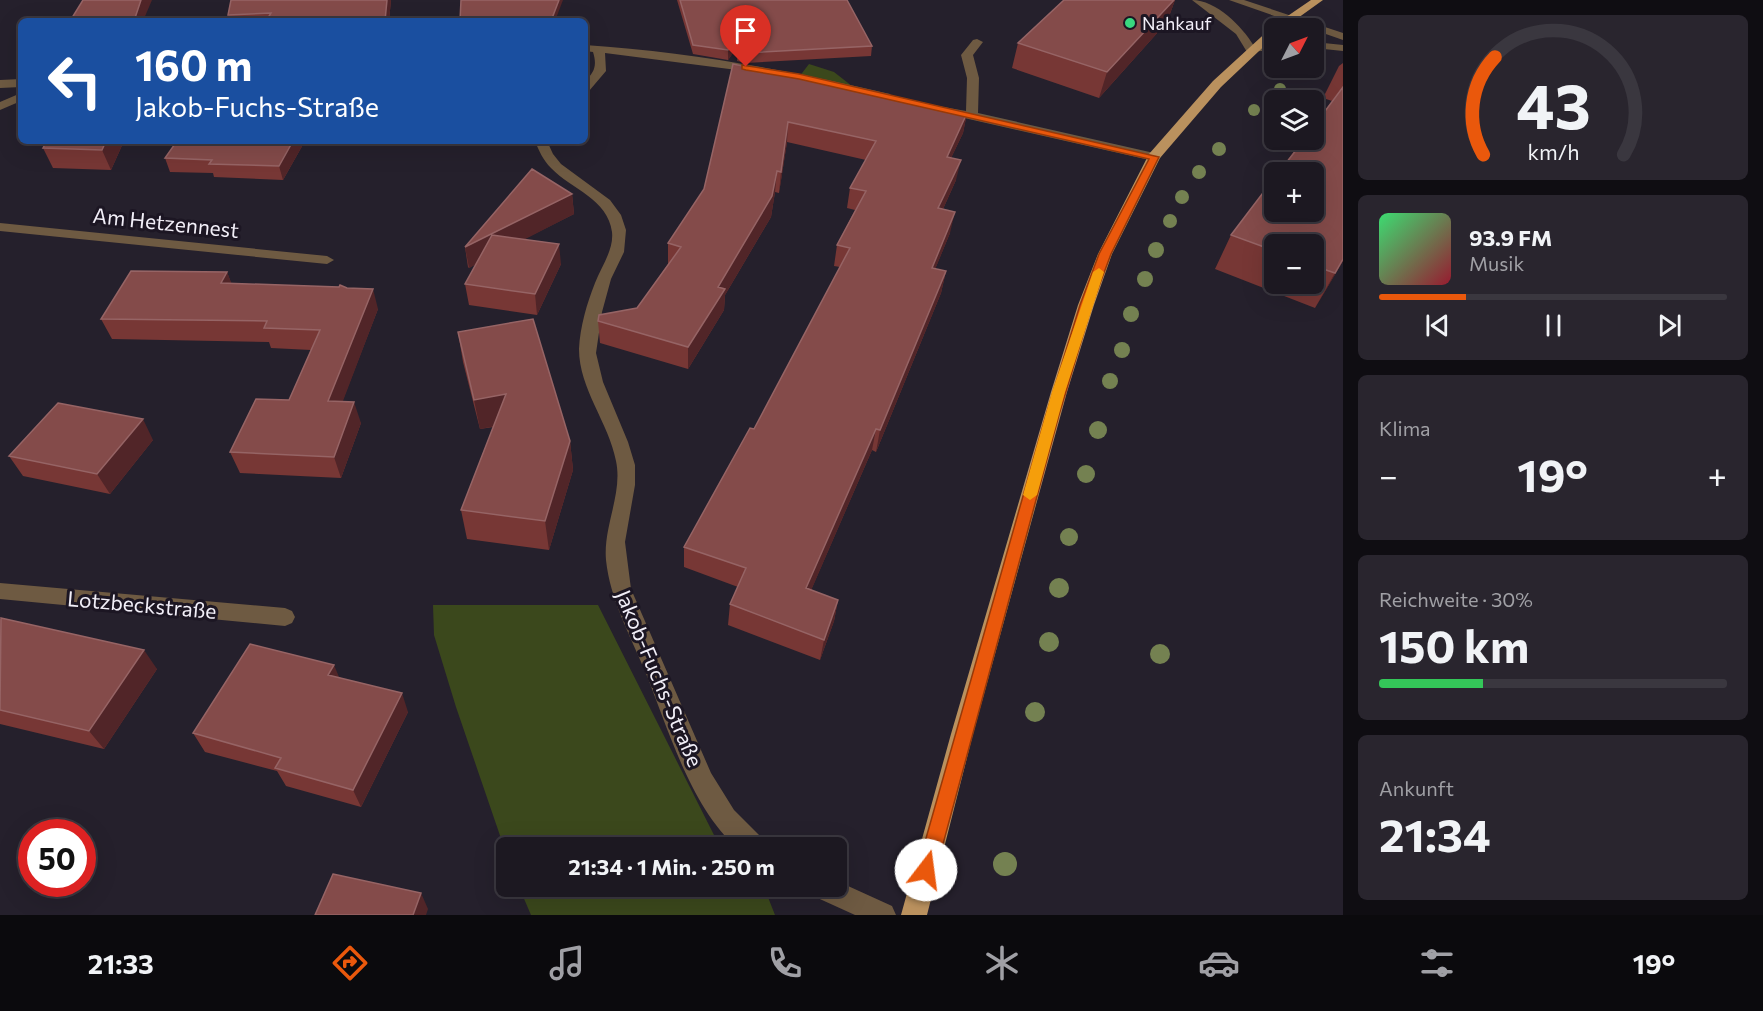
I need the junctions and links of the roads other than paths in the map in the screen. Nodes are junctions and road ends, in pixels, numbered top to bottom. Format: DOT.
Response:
graph roads {
  1 [pos="1197,0"];
  2 [pos="1234,0"];
  3 [pos="1318,0"];
  4 [pos="1266,18"];
  5 [pos="1292,18"];
  6 [pos="1324,34"];
  7 [pos="1343,38"];
  8 [pos="1264,39"];
  9 [pos="977,42"];
  10 [pos="1324,46"];
  11 [pos="588,48"];
  12 [pos="1264,48"];
  13 [pos="1343,48"];
  14 [pos="598,49"];
  15 [pos="1251,50"];
  16 [pos="18,83"];
  17 [pos="0,84"];
  18 [pos="588,85"];
  19 [pos="18,98"];
  20 [pos="903,100"];
  21 [pos="0,106"];
  22 [pos="927,106"];
  23 [pos="972,116"];
  24 [pos="542,144"];
  25 [pos="1154,157"];
  26 [pos="0,226"];
  27 [pos="327,260"];
  28 [pos="0,591"];
  29 [pos="285,617"];
  30 [pos="742,837"];
  31 [pos="843,897"];
  32 [pos="883,915"];
  33 [pos="914,915"];
  1 -- 15 [label="street"];
  2 -- 4 [label="street"];
  3 -- 5 [label="main road"];
  6 -- 7 [label="street"];
  8 -- 15 [label="main road"];
  9 -- 23 [label="street"];
  10 -- 13 [label="street"];
  11 -- 14 [label="street"];
  12 -- 15 [label="street"];
  14 -- 18 [label="street"];
  14 -- 20 [label="street"];
  15 -- 25 [label="main road"];
  16 -- 17 [label="street"];
  19 -- 21 [label="street"];
  22 -- 23 [label="street"];
  23 -- 25 [label="street"];
  24 -- 30 [label="street, Jakob-Fuchs-Straße"];
  25 -- 33 [label="main road"];
  26 -- 27 [label="street, Am Hetzennest"];
  28 -- 29 [label="street, Lotzbeckstraße"];
  31 -- 32 [label="street"];
}
